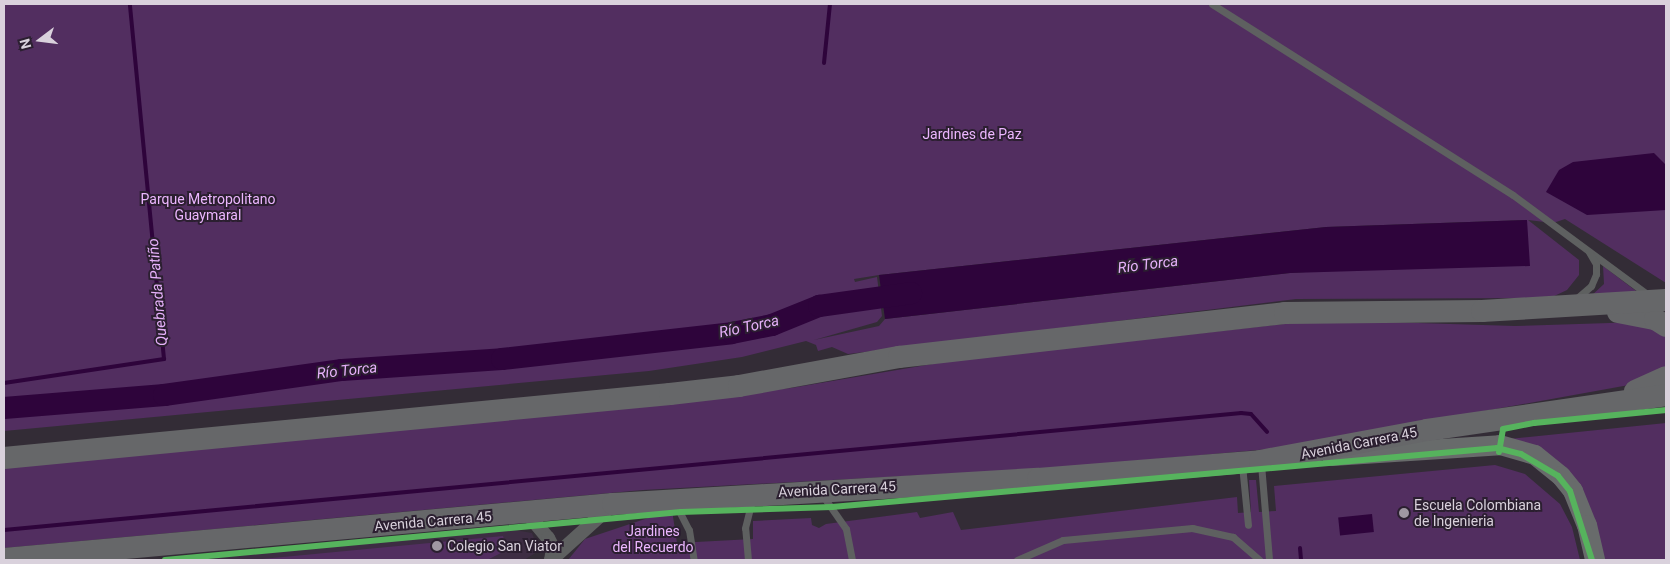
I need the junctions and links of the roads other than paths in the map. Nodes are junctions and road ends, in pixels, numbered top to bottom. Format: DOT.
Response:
graph roads {
  1 [pos="1212,4"];
  2 [pos="1588,249"];
  3 [pos="1661,301"];
  4 [pos="1566,307"];
  5 [pos="1666,326"];
  6 [pos="1666,377"];
  7 [pos="1666,395"];
  8 [pos="1601,404"];
  9 [pos="4,458"];
  10 [pos="1251,461"];
  11 [pos="816,490"];
  12 [pos="754,494"];
  13 [pos="671,499"];
  14 [pos="613,504"];
  15 [pos="526,512"];
  16 [pos="1248,525"];
  17 [pos="1249,541"];
  18 [pos="1250,549"];
  19 [pos="4,559"];
  20 [pos="551,560"];
  21 [pos="694,560"];
  22 [pos="748,560"];
  23 [pos="852,560"];
  24 [pos="1017,560"];
  25 [pos="1259,560"];
  26 [pos="1269,560"];
  27 [pos="1595,560"];
  1 -- 2 [label="lane"];
  2 -- 3 [label="lane"];
  2 -- 4 [label="lane"];
  3 -- 4 [label="highway"];
  4 -- 5 [label="highway"];
  4 -- 9 [label="highway"];
  6 -- 8 [label="highway"];
  7 -- 8 [label="highway, Avenida Carrera 45"];
  8 -- 10 [label="highway, Avenida Carrera 45"];
  10 -- 11 [label="highway, Avenida Carrera 45"];
  10 -- 16 [label="lane"];
  10 -- 26 [label="lane"];
  10 -- 27 [label="main road"];
  11 -- 12 [label="highway, Avenida Carrera 45"];
  11 -- 23 [label="lane"];
  12 -- 13 [label="highway, Avenida Carrera 45"];
  12 -- 22 [label="lane"];
  13 -- 14 [label="highway, Avenida Carrera 45"];
  13 -- 21 [label="lane"];
  14 -- 15 [label="highway, Avenida Carrera 45"];
  14 -- 20 [label="street"];
  15 -- 19 [label="highway, Avenida Carrera 45"];
  15 -- 20 [label="street"];
  17 -- 18 [label="lane"];
  18 -- 24 [label="lane"];
  18 -- 25 [label="lane"];
}
